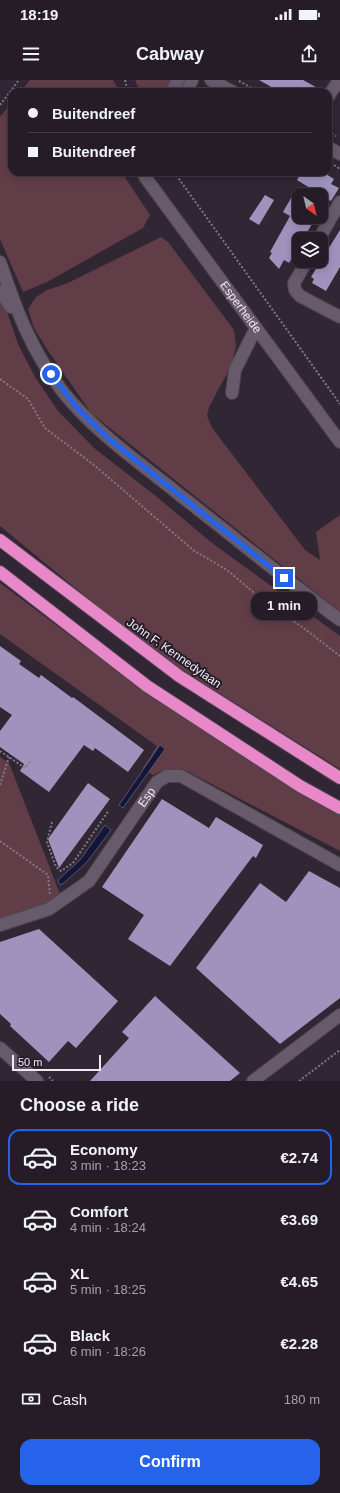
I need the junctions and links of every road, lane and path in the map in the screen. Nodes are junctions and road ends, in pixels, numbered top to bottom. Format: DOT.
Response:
graph roads {
  1 [pos="19,80"];
  2 [pos="211,80"];
  3 [pos="238,80"];
  4 [pos="339,80"];
  5 [pos="13,88"];
  6 [pos="226,88"];
  7 [pos="252,88"];
  8 [pos="332,91"];
  9 [pos="8,94"];
  10 [pos="0,105"];
  11 [pos="145,176"];
  12 [pos="177,176"];
  13 [pos="340,202"];
  14 [pos="323,232"];
  15 [pos="0,262"];
  16 [pos="303,268"];
  17 [pos="0,291"];
  18 [pos="340,316"];
  19 [pos="20,320"];
  20 [pos="256,328"];
  21 [pos="0,378"];
  22 [pos="232,393"];
  23 [pos="340,404"];
  24 [pos="340,442"];
  25 [pos="0,540"];
  26 [pos="0,572"];
  27 [pos="340,620"];
  28 [pos="340,656"];
  29 [pos="0,751"];
  30 [pos="9,757"];
  31 [pos="31,761"];
  32 [pos="340,778"];
  33 [pos="0,785"];
  34 [pos="340,808"];
  35 [pos="109,810"];
  36 [pos="52,822"];
  37 [pos="0,841"];
  38 [pos="340,865"];
  39 [pos="54,906"];
  40 [pos="0,926"];
  41 [pos="340,1015"];
  42 [pos="0,1048"];
  43 [pos="340,1050"];
  44 [pos="37,1081"];
  45 [pos="253,1081"];
  46 [pos="299,1081"];
  1 -- 5 [label="path"];
  2 -- 6 [label="street"];
  3 -- 7 [label="path"];
  4 -- 8 [label="street"];
  9 -- 10 [label="path"];
  11 -- 20 [label="street, Esperheide"];
  12 -- 23 [label="path, Esperheide"];
  13 -- 14 [label="street"];
  15 -- 19 [label="street"];
  16 -- 18 [label="street"];
  17 -- 19 [label="street"];
  19 -- 27 [label="street"];
  20 -- 22 [label="street"];
  20 -- 24 [label="street, Esperheide"];
  21 -- 28 [label="path"];
  25 -- 32 [label="highway, John F. Kennedylaan"];
  26 -- 34 [label="highway"];
  29 -- 30 [label="path"];
  30 -- 31 [label="path"];
  30 -- 33 [label="path"];
  35 -- 36 [label="path"];
  37 -- 39 [label="path"];
  38 -- 39 [label="street, Esp"];
  39 -- 40 [label="street, Esp"];
  41 -- 45 [label="street"];
  42 -- 44 [label="street"];
  43 -- 46 [label="path"];
}
